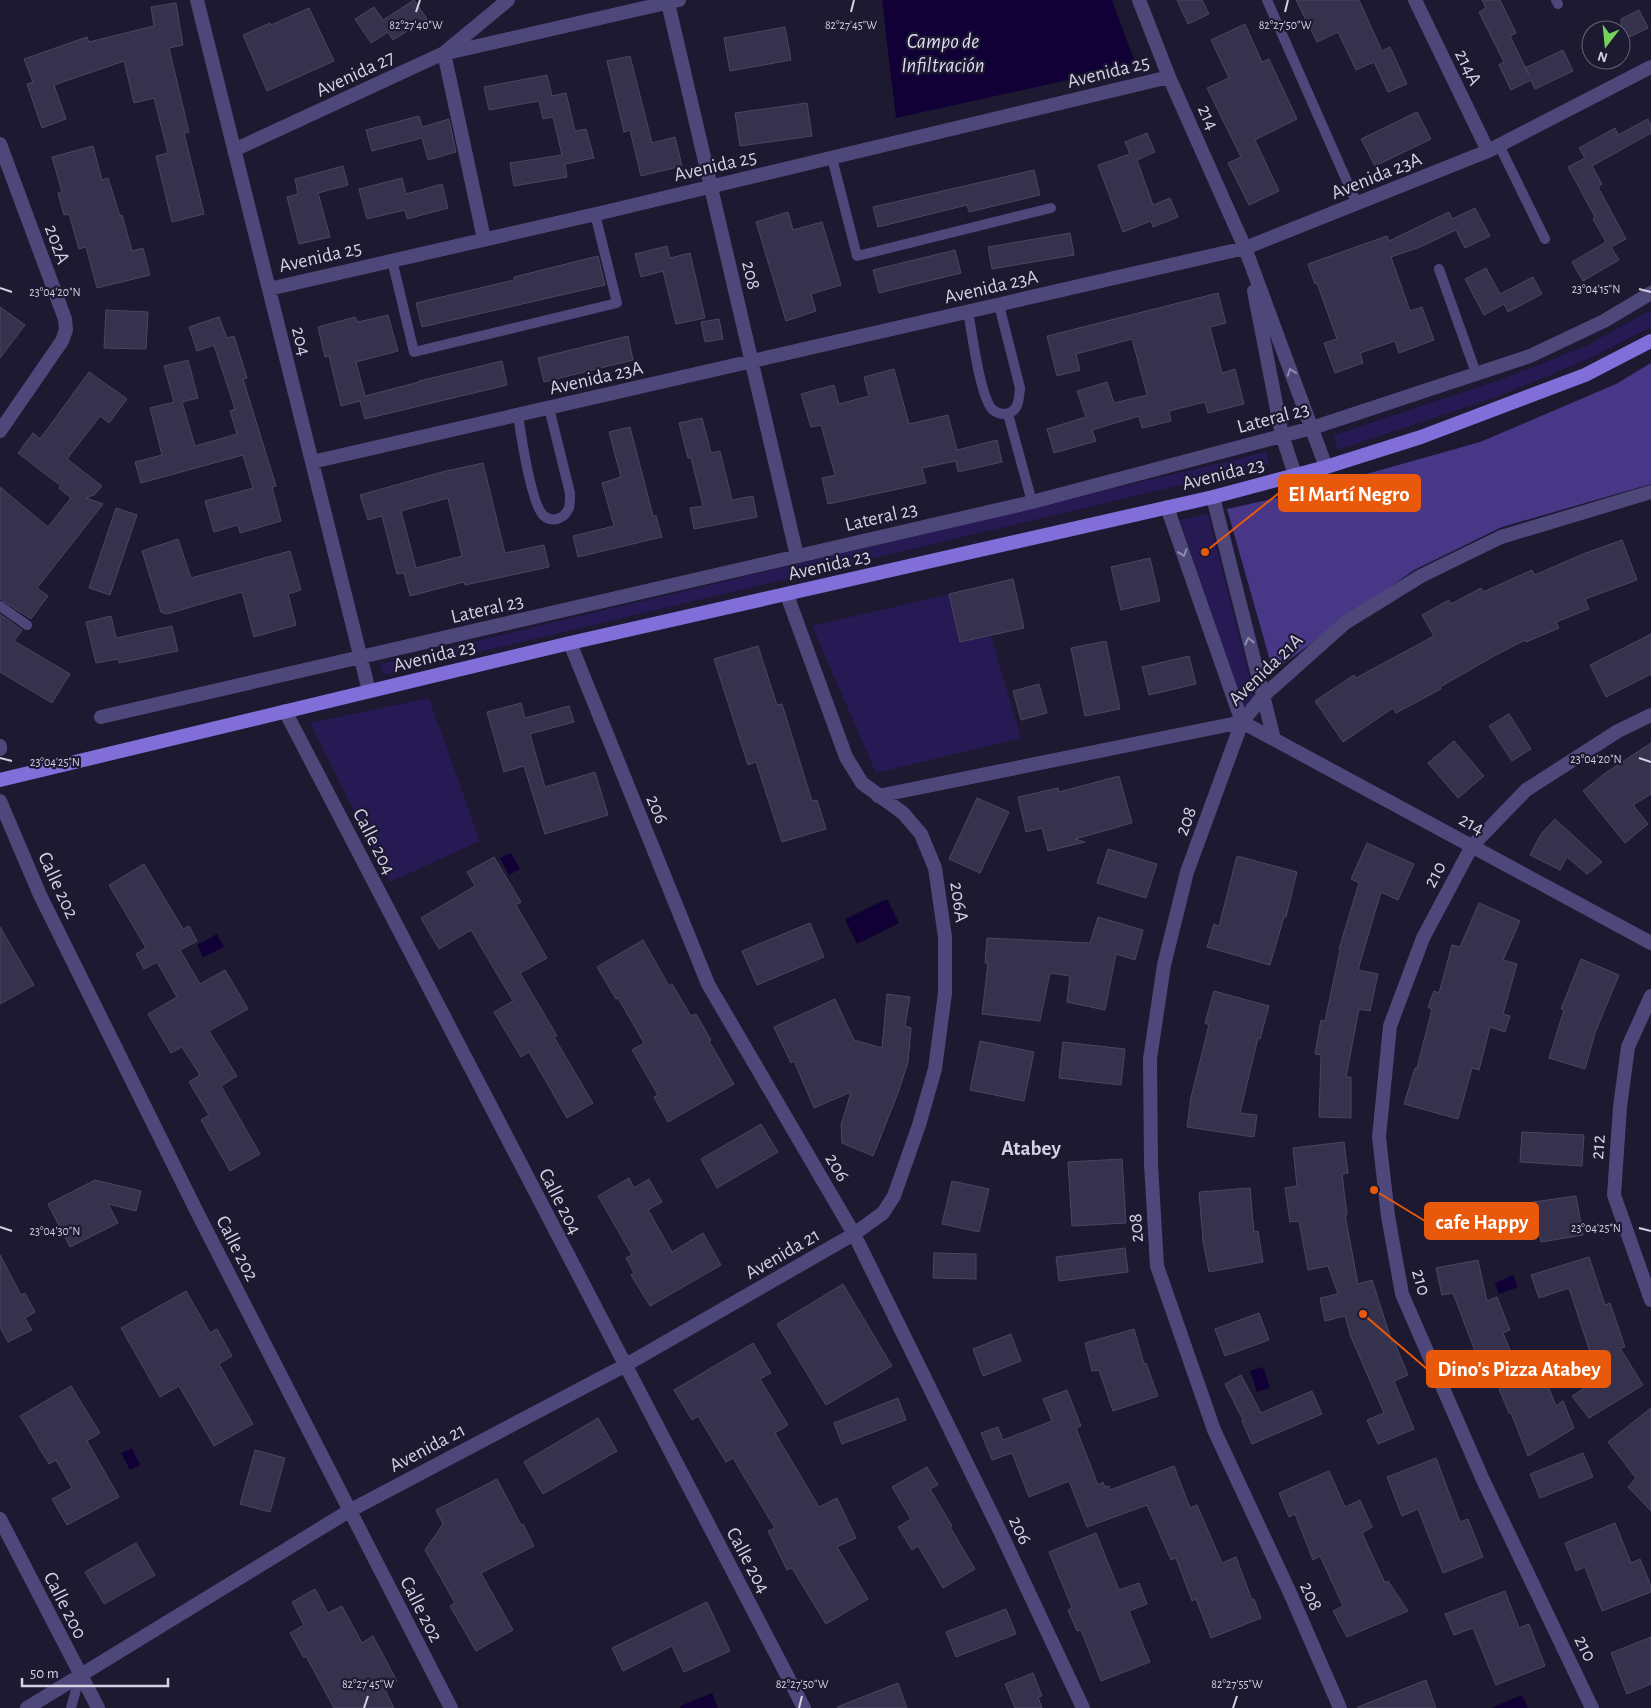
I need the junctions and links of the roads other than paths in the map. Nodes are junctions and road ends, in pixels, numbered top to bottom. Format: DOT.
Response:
graph roads {
  1 [pos="197,0"];
  2 [pos="508,0"];
  3 [pos="1138,0"];
  4 [pos="1267,0"];
  5 [pos="1415,0"];
  6 [pos="674,1"];
  7 [pos="444,53"];
  8 [pos="1651,67"];
  9 [pos="1169,77"];
  10 [pos="0,144"];
  11 [pos="1493,148"];
  12 [pos="234,150"];
  13 [pos="832,158"];
  14 [pos="711,186"];
  15 [pos="1357,204"];
  16 [pos="1051,208"];
  17 [pos="595,214"];
  18 [pos="1545,239"];
  19 [pos="484,240"];
  20 [pos="1245,248"];
  21 [pos="392,260"];
  22 [pos="1439,269"];
  23 [pos="269,289"];
  24 [pos="1651,293"];
  25 [pos="999,305"];
  26 [pos="968,312"];
  27 [pos="1651,341"];
  28 [pos="752,361"];
  29 [pos="1476,373"];
  30 [pos="549,408"];
  31 [pos="1008,414"];
  32 [pos="518,415"];
  33 [pos="1312,428"];
  34 [pos="0,431"];
  35 [pos="1282,435"];
  36 [pos="312,462"];
  37 [pos="1326,467"];
  38 [pos="1295,475"];
  39 [pos="1651,492"];
  40 [pos="1213,497"];
  41 [pos="1032,502"];
  42 [pos="1167,507"];
  43 [pos="797,556"];
  44 [pos="787,595"];
  45 [pos="0,606"];
  46 [pos="27,625"];
  47 [pos="570,642"];
  48 [pos="360,657"];
  49 [pos="369,692"];
  50 [pos="1263,696"];
  51 [pos="285,711"];
  52 [pos="1651,715"];
  53 [pos="101,717"];
  54 [pos="1242,722"];
  55 [pos="1274,739"];
  56 [pos="0,780"];
  57 [pos="878,796"];
  58 [pos="0,801"];
  59 [pos="1472,846"];
  60 [pos="1651,943"];
  61 [pos="1651,996"];
  62 [pos="854,1234"];
  63 [pos="1651,1300"];
  64 [pos="624,1366"];
  65 [pos="349,1511"];
  66 [pos="0,1519"];
  67 [pos="80,1675"];
  68 [pos="26,1708"];
  69 [pos="71,1708"];
  70 [pos="98,1708"];
  71 [pos="451,1708"];
  72 [pos="804,1708"];
  73 [pos="1083,1708"];
  74 [pos="1340,1708"];
  75 [pos="1592,1708"];
  1 -- 12 [label="street, 204"];
  2 -- 7 [label="street, Avenida 27"];
  3 -- 9 [label="street, 214"];
  4 -- 15 [label="lane"];
  5 -- 11 [label="street, 214A"];
  6 -- 7 [label="street"];
  6 -- 14 [label="street, 208"];
  7 -- 12 [label="street, Avenida 27"];
  7 -- 19 [label="street"];
  8 -- 11 [label="street, Avenida 23A"];
  9 -- 13 [label="street, Avenida 25"];
  9 -- 20 [label="street, 214"];
  10 -- 34 [label="street, 202A"];
  11 -- 15 [label="street, Avenida 23A"];
  11 -- 18 [label="lane"];
  12 -- 23 [label="street, 204"];
  13 -- 14 [label="street, Avenida 25"];
  13 -- 16 [label="lane"];
  14 -- 17 [label="street, Avenida 25"];
  14 -- 28 [label="street, 208"];
  15 -- 20 [label="street, Avenida 23A"];
  17 -- 19 [label="street, Avenida 25"];
  17 -- 21 [label="lane"];
  19 -- 21 [label="street, Avenida 25"];
  20 -- 25 [label="street, Avenida 23A"];
  33 -- 20 [label="street, 214, one-way"];
  20 -- 35 [label="street, 214"];
  21 -- 23 [label="street, Avenida 25"];
  22 -- 29 [label="lane"];
  23 -- 36 [label="street, 204"];
  24 -- 29 [label="street, Lateral 23"];
  25 -- 26 [label="street, Avenida 23A"];
  25 -- 31 [label="lane"];
  26 -- 28 [label="street, Avenida 23A"];
  26 -- 31 [label="lane"];
  27 -- 37 [label="main road, Avenida 23"];
  28 -- 30 [label="street, Avenida 23A"];
  28 -- 43 [label="street, 208"];
  29 -- 33 [label="street, Lateral 23"];
  30 -- 32 [label="street, Avenida 23A"];
  30 -- 32 [label="lane"];
  31 -- 41 [label="lane"];
  32 -- 36 [label="street, Avenida 23A"];
  33 -- 35 [label="street, Lateral 23"];
  33 -- 37 [label="street, 214"];
  35 -- 38 [label="street, 214"];
  35 -- 41 [label="street, Lateral 23"];
  36 -- 48 [label="street, 204"];
  37 -- 38 [label="main road, Avenida 23"];
  38 -- 40 [label="main road, Avenida 23"];
  39 -- 50 [label="street, Avenida 21A"];
  40 -- 42 [label="main road, Avenida 23"];
  50 -- 40 [label="street, one-way"];
  41 -- 43 [label="street, Lateral 23"];
  42 -- 44 [label="main road, Avenida 23"];
  42 -- 54 [label="street, one-way"];
  43 -- 48 [label="street, Lateral 23"];
  44 -- 47 [label="main road, Avenida 23"];
  44 -- 57 [label="street, 206A"];
  45 -- 46 [label="lane"];
  47 -- 49 [label="main road, Avenida 23"];
  47 -- 62 [label="street, 206"];
  48 -- 49 [label="street, 204"];
  48 -- 53 [label="street, Lateral 23"];
  49 -- 51 [label="main road, Avenida 23"];
  50 -- 54 [label="street, Avenida 21A"];
  50 -- 55 [label="street"];
  51 -- 56 [label="main road, Avenida 23"];
  51 -- 64 [label="street, Calle 204"];
  52 -- 59 [label="street"];
  54 -- 55 [label="street, 214"];
  54 -- 57 [label="street, Avenida 21A"];
  54 -- 74 [label="street, 208"];
  55 -- 59 [label="street, 214"];
  57 -- 62 [label="street, 206A"];
  58 -- 65 [label="street, Calle 202"];
  59 -- 60 [label="street, 214"];
  59 -- 75 [label="street, 210"];
  61 -- 63 [label="street, 212"];
  62 -- 64 [label="street, Avenida 21"];
  62 -- 73 [label="street, 206"];
  64 -- 65 [label="street, Avenida 21"];
  64 -- 72 [label="street, Calle 204"];
  65 -- 67 [label="street, Avenida 21"];
  65 -- 71 [label="street, Calle 202"];
  66 -- 67 [label="street, Calle 200"];
  67 -- 68 [label="street, Avenida 21"];
  67 -- 69 [label="lane"];
  67 -- 70 [label="street, Calle 200"];
}
